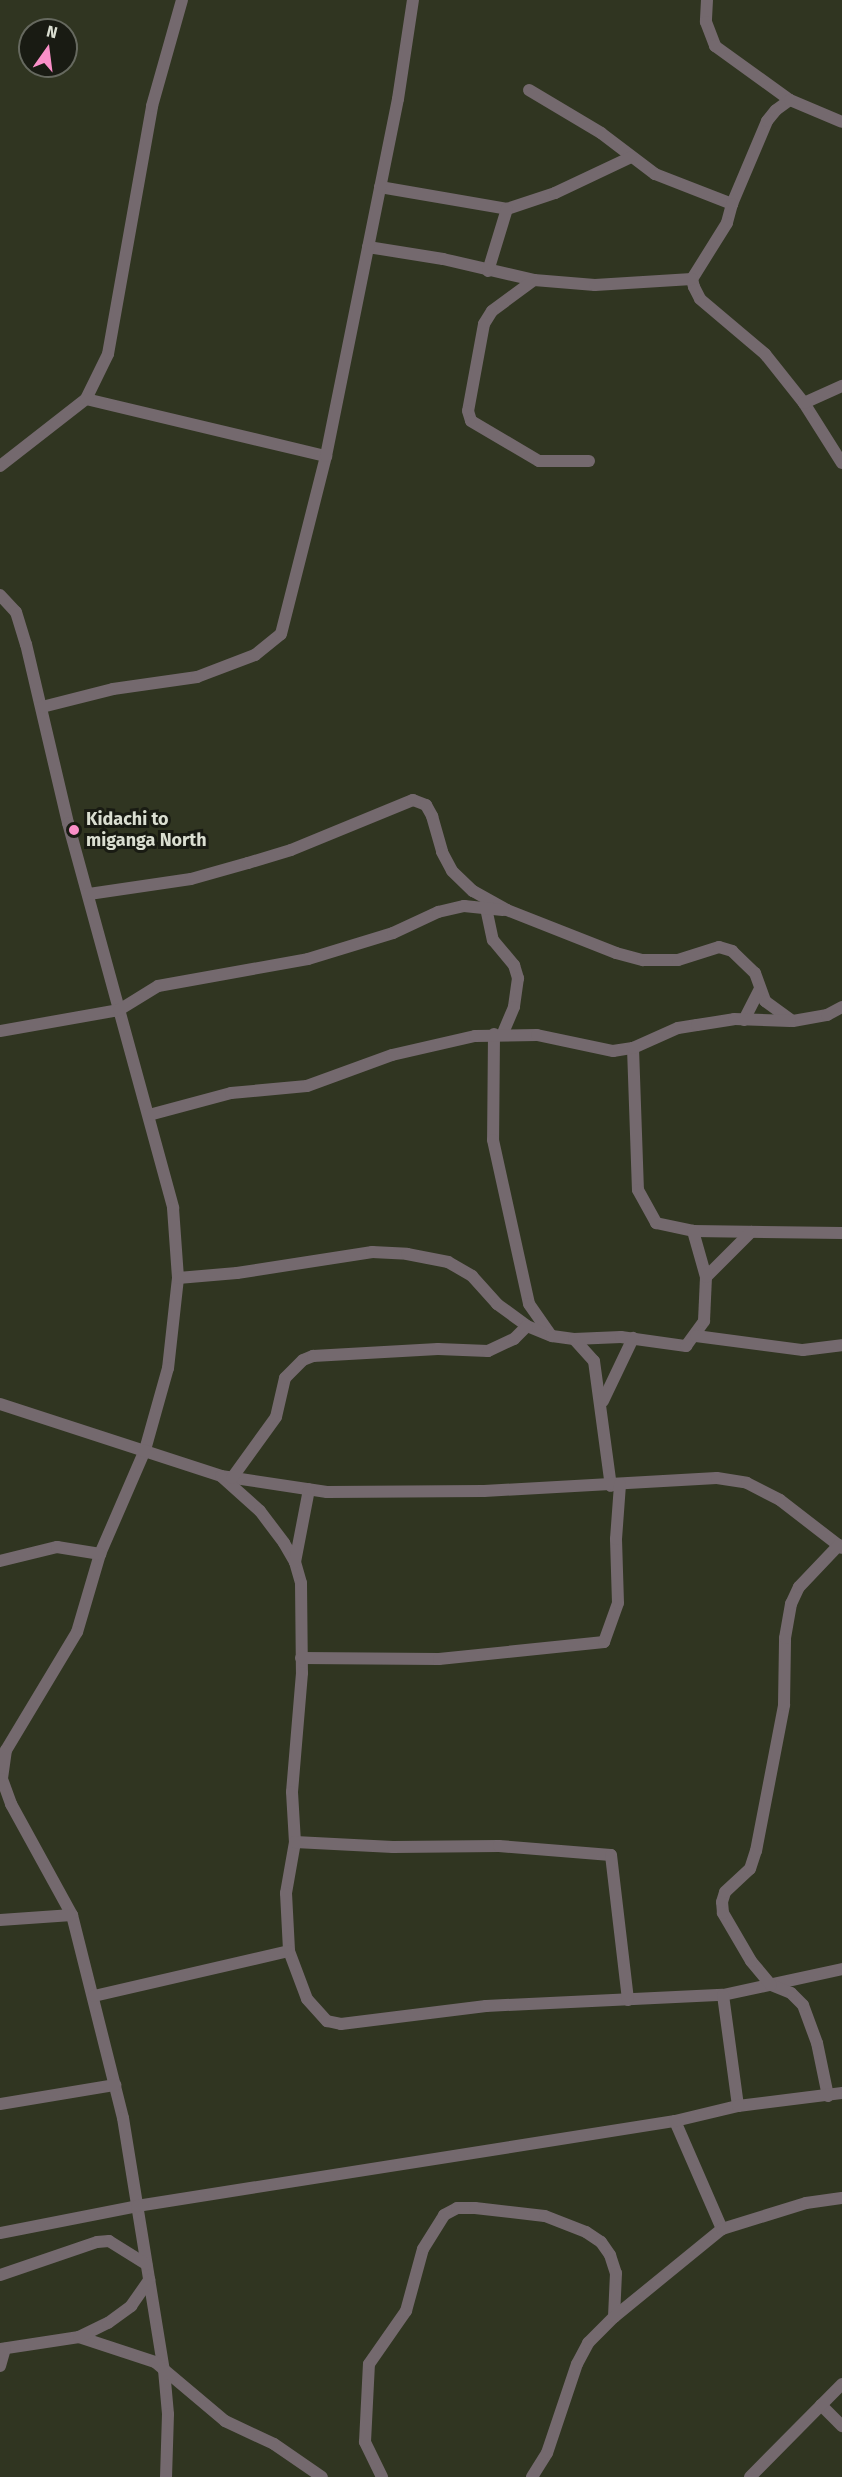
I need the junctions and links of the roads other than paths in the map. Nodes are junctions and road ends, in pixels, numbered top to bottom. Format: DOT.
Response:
graph roads {
  1 [pos="182,0"];
  2 [pos="413,0"];
  3 [pos="708,0"];
  4 [pos="529,90"];
  5 [pos="790,100"];
  6 [pos="842,122"];
  7 [pos="631,157"];
  8 [pos="380,187"];
  9 [pos="732,204"];
  10 [pos="507,209"];
  11 [pos="368,247"];
  12 [pos="488,271"];
  13 [pos="692,279"];
  14 [pos="534,280"];
  15 [pos="842,386"];
  16 [pos="86,399"];
  17 [pos="804,403"];
  18 [pos="326,456"];
  19 [pos="589,461"];
  20 [pos="842,463"];
  21 [pos="0,466"];
  22 [pos="0,595"];
  23 [pos="42,706"];
  24 [pos="89,894"];
  25 [pos="486,908"];
  26 [pos="507,910"];
  27 [pos="759,990"];
  28 [pos="842,1007"];
  29 [pos="118,1010"];
  30 [pos="744,1020"];
  31 [pos="793,1021"];
  32 [pos="0,1031"];
  33 [pos="499,1034"];
  34 [pos="633,1048"];
  35 [pos="149,1115"];
  36 [pos="693,1231"];
  37 [pos="751,1232"];
  38 [pos="842,1233"];
  39 [pos="706,1277"];
  40 [pos="178,1278"];
  41 [pos="527,1326"];
  42 [pos="552,1336"];
  43 [pos="696,1336"];
  44 [pos="633,1338"];
  45 [pos="574,1339"];
  46 [pos="842,1345"];
  47 [pos="0,1404"];
  48 [pos="601,1405"];
  49 [pos="146,1450"];
  50 [pos="226,1477"];
  51 [pos="615,1485"];
  52 [pos="309,1489"];
  53 [pos="840,1546"];
  54 [pos="100,1554"];
  55 [pos="0,1561"];
  56 [pos="296,1562"];
  57 [pos="301,1658"];
  58 [pos="1,1779"];
  59 [pos="295,1842"];
  60 [pos="72,1915"];
  61 [pos="0,1920"];
  62 [pos="289,1951"];
  63 [pos="842,1969"];
  64 [pos="771,1985"];
  65 [pos="723,1995"];
  66 [pos="94,1996"];
  67 [pos="628,2000"];
  68 [pos="115,2085"];
  69 [pos="842,2093"];
  70 [pos="828,2096"];
  71 [pos="0,2104"];
  72 [pos="738,2106"];
  73 [pos="675,2121"];
  74 [pos="842,2198"];
  75 [pos="137,2206"];
  76 [pos="722,2229"];
  77 [pos="0,2233"];
  78 [pos="146,2264"];
  79 [pos="0,2275"];
  80 [pos="149,2280"];
  81 [pos="614,2317"];
  82 [pos="79,2337"];
  83 [pos="3,2349"];
  84 [pos="0,2366"];
  85 [pos="164,2370"];
  86 [pos="842,2384"];
  87 [pos="821,2405"];
  88 [pos="842,2426"];
  89 [pos="166,2477"];
  90 [pos="322,2477"];
  91 [pos="382,2477"];
  92 [pos="532,2477"];
  93 [pos="750,2477"];
  1 -- 16 [label="street"];
  2 -- 8 [label="street"];
  3 -- 5 [label="street"];
  4 -- 7 [label="street"];
  5 -- 6 [label="street"];
  5 -- 9 [label="street"];
  7 -- 9 [label="street"];
  7 -- 10 [label="street"];
  8 -- 10 [label="street"];
  8 -- 11 [label="street"];
  9 -- 13 [label="street"];
  10 -- 12 [label="street"];
  11 -- 12 [label="street"];
  11 -- 18 [label="street"];
  12 -- 14 [label="street"];
  13 -- 14 [label="street"];
  13 -- 17 [label="street"];
  14 -- 19 [label="street"];
  15 -- 17 [label="street"];
  16 -- 18 [label="street"];
  16 -- 21 [label="street"];
  17 -- 20 [label="street"];
  18 -- 23 [label="street"];
  22 -- 23 [label="street"];
  23 -- 24 [label="street"];
  24 -- 26 [label="street"];
  24 -- 29 [label="street"];
  25 -- 26 [label="street"];
  25 -- 29 [label="street"];
  25 -- 33 [label="street"];
  26 -- 27 [label="street"];
  27 -- 30 [label="street"];
  27 -- 31 [label="street"];
  28 -- 31 [label="street"];
  29 -- 32 [label="street"];
  29 -- 35 [label="street"];
  30 -- 31 [label="street"];
  30 -- 34 [label="street"];
  33 -- 34 [label="street"];
  33 -- 35 [label="street"];
  33 -- 42 [label="street"];
  34 -- 36 [label="street"];
  35 -- 40 [label="street"];
  36 -- 37 [label="street"];
  36 -- 39 [label="street"];
  37 -- 38 [label="street"];
  37 -- 39 [label="street"];
  39 -- 43 [label="street"];
  40 -- 41 [label="street"];
  40 -- 49 [label="street"];
  41 -- 42 [label="street"];
  41 -- 50 [label="street"];
  42 -- 45 [label="street"];
  43 -- 44 [label="street"];
  43 -- 46 [label="street"];
  44 -- 45 [label="street"];
  44 -- 48 [label="street"];
  45 -- 48 [label="street"];
  47 -- 49 [label="street"];
  48 -- 51 [label="street"];
  49 -- 50 [label="street"];
  49 -- 54 [label="street"];
  50 -- 52 [label="street"];
  50 -- 56 [label="street"];
  51 -- 52 [label="street"];
  51 -- 53 [label="street"];
  51 -- 57 [label="street"];
  52 -- 56 [label="street"];
  53 -- 64 [label="street"];
  54 -- 55 [label="street"];
  54 -- 58 [label="street"];
  56 -- 57 [label="street"];
  57 -- 59 [label="street"];
  58 -- 60 [label="street"];
  59 -- 62 [label="street"];
  59 -- 67 [label="street"];
  60 -- 61 [label="street"];
  60 -- 66 [label="street"];
  62 -- 66 [label="street"];
  62 -- 67 [label="street"];
  63 -- 64 [label="street"];
  64 -- 65 [label="street"];
  64 -- 70 [label="street"];
  65 -- 67 [label="street"];
  65 -- 72 [label="street"];
  66 -- 68 [label="street"];
  68 -- 71 [label="street"];
  68 -- 75 [label="street"];
  69 -- 70 [label="street"];
  70 -- 72 [label="street"];
  72 -- 73 [label="street"];
  73 -- 75 [label="street"];
  73 -- 76 [label="street"];
  74 -- 76 [label="street"];
  75 -- 77 [label="street"];
  75 -- 78 [label="street"];
  76 -- 81 [label="street"];
  78 -- 79 [label="street"];
  78 -- 80 [label="street"];
  80 -- 82 [label="street"];
  80 -- 85 [label="street"];
  81 -- 91 [label="street"];
  81 -- 92 [label="street"];
  82 -- 83 [label="street"];
  82 -- 85 [label="street"];
  83 -- 84 [label="street"];
  85 -- 89 [label="street"];
  85 -- 90 [label="street"];
  86 -- 87 [label="street"];
  87 -- 88 [label="street"];
  87 -- 93 [label="street"];
}
